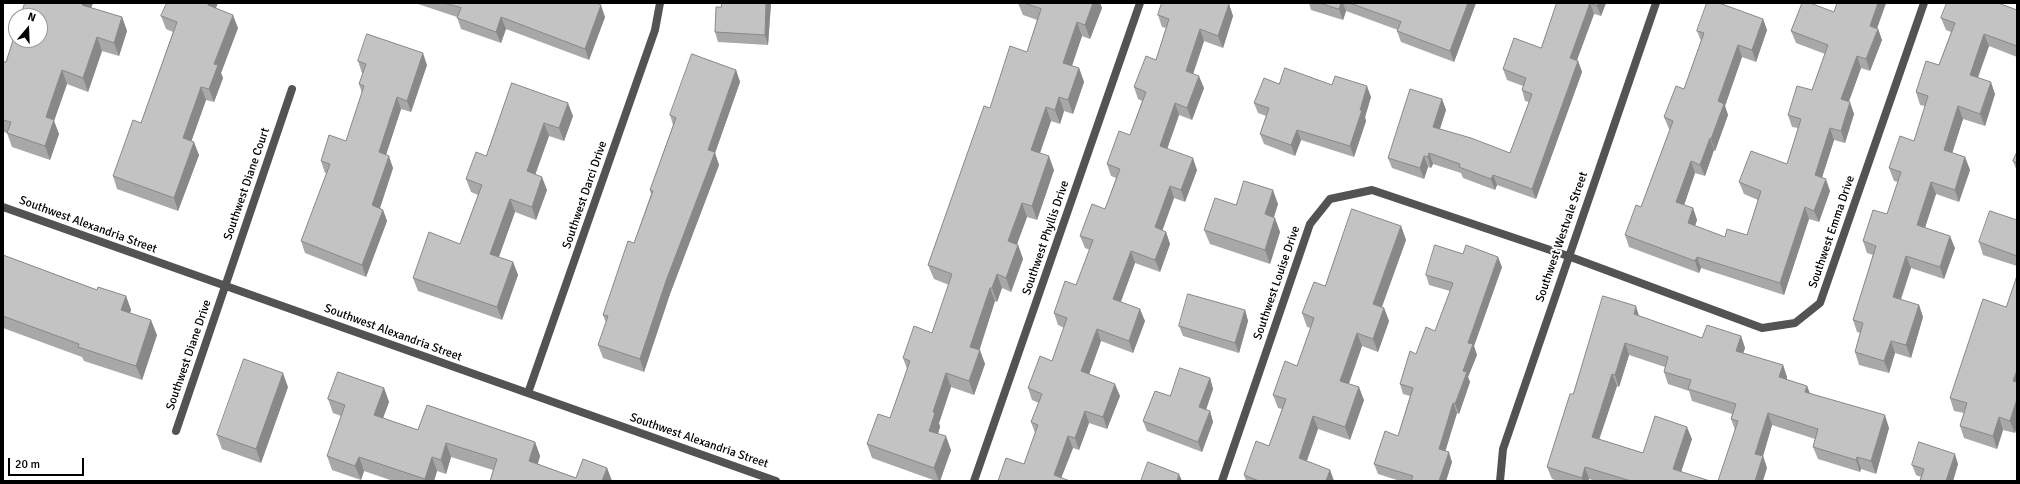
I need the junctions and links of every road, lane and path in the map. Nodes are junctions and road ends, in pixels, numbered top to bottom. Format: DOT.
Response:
graph roads {
  1 [pos="660,3"];
  2 [pos="1140,3"];
  3 [pos="1656,3"];
  4 [pos="1924,3"];
  5 [pos="292,89"];
  6 [pos="3,207"];
  7 [pos="1568,256"];
  8 [pos="225,286"];
  9 [pos="528,394"];
  10 [pos="176,431"];
  11 [pos="776,481"];
  12 [pos="974,481"];
  13 [pos="1222,481"];
  14 [pos="1500,481"];
  1 -- 9 [label="street, Southwest Darci Drive"];
  2 -- 12 [label="street, Southwest Phyllis Drive"];
  3 -- 7 [label="street, Southwest Westvale Street"];
  4 -- 7 [label="street, Southwest Emma Drive"];
  5 -- 8 [label="street, Southwest Diane Court"];
  6 -- 8 [label="street, Southwest Alexandria Street"];
  7 -- 13 [label="street, Southwest Louise Drive"];
  7 -- 14 [label="street, Southwest Westvale Street"];
  8 -- 9 [label="street, Southwest Alexandria Street"];
  8 -- 10 [label="street, Southwest Diane Drive"];
  9 -- 11 [label="street, Southwest Alexandria Street"];
}
